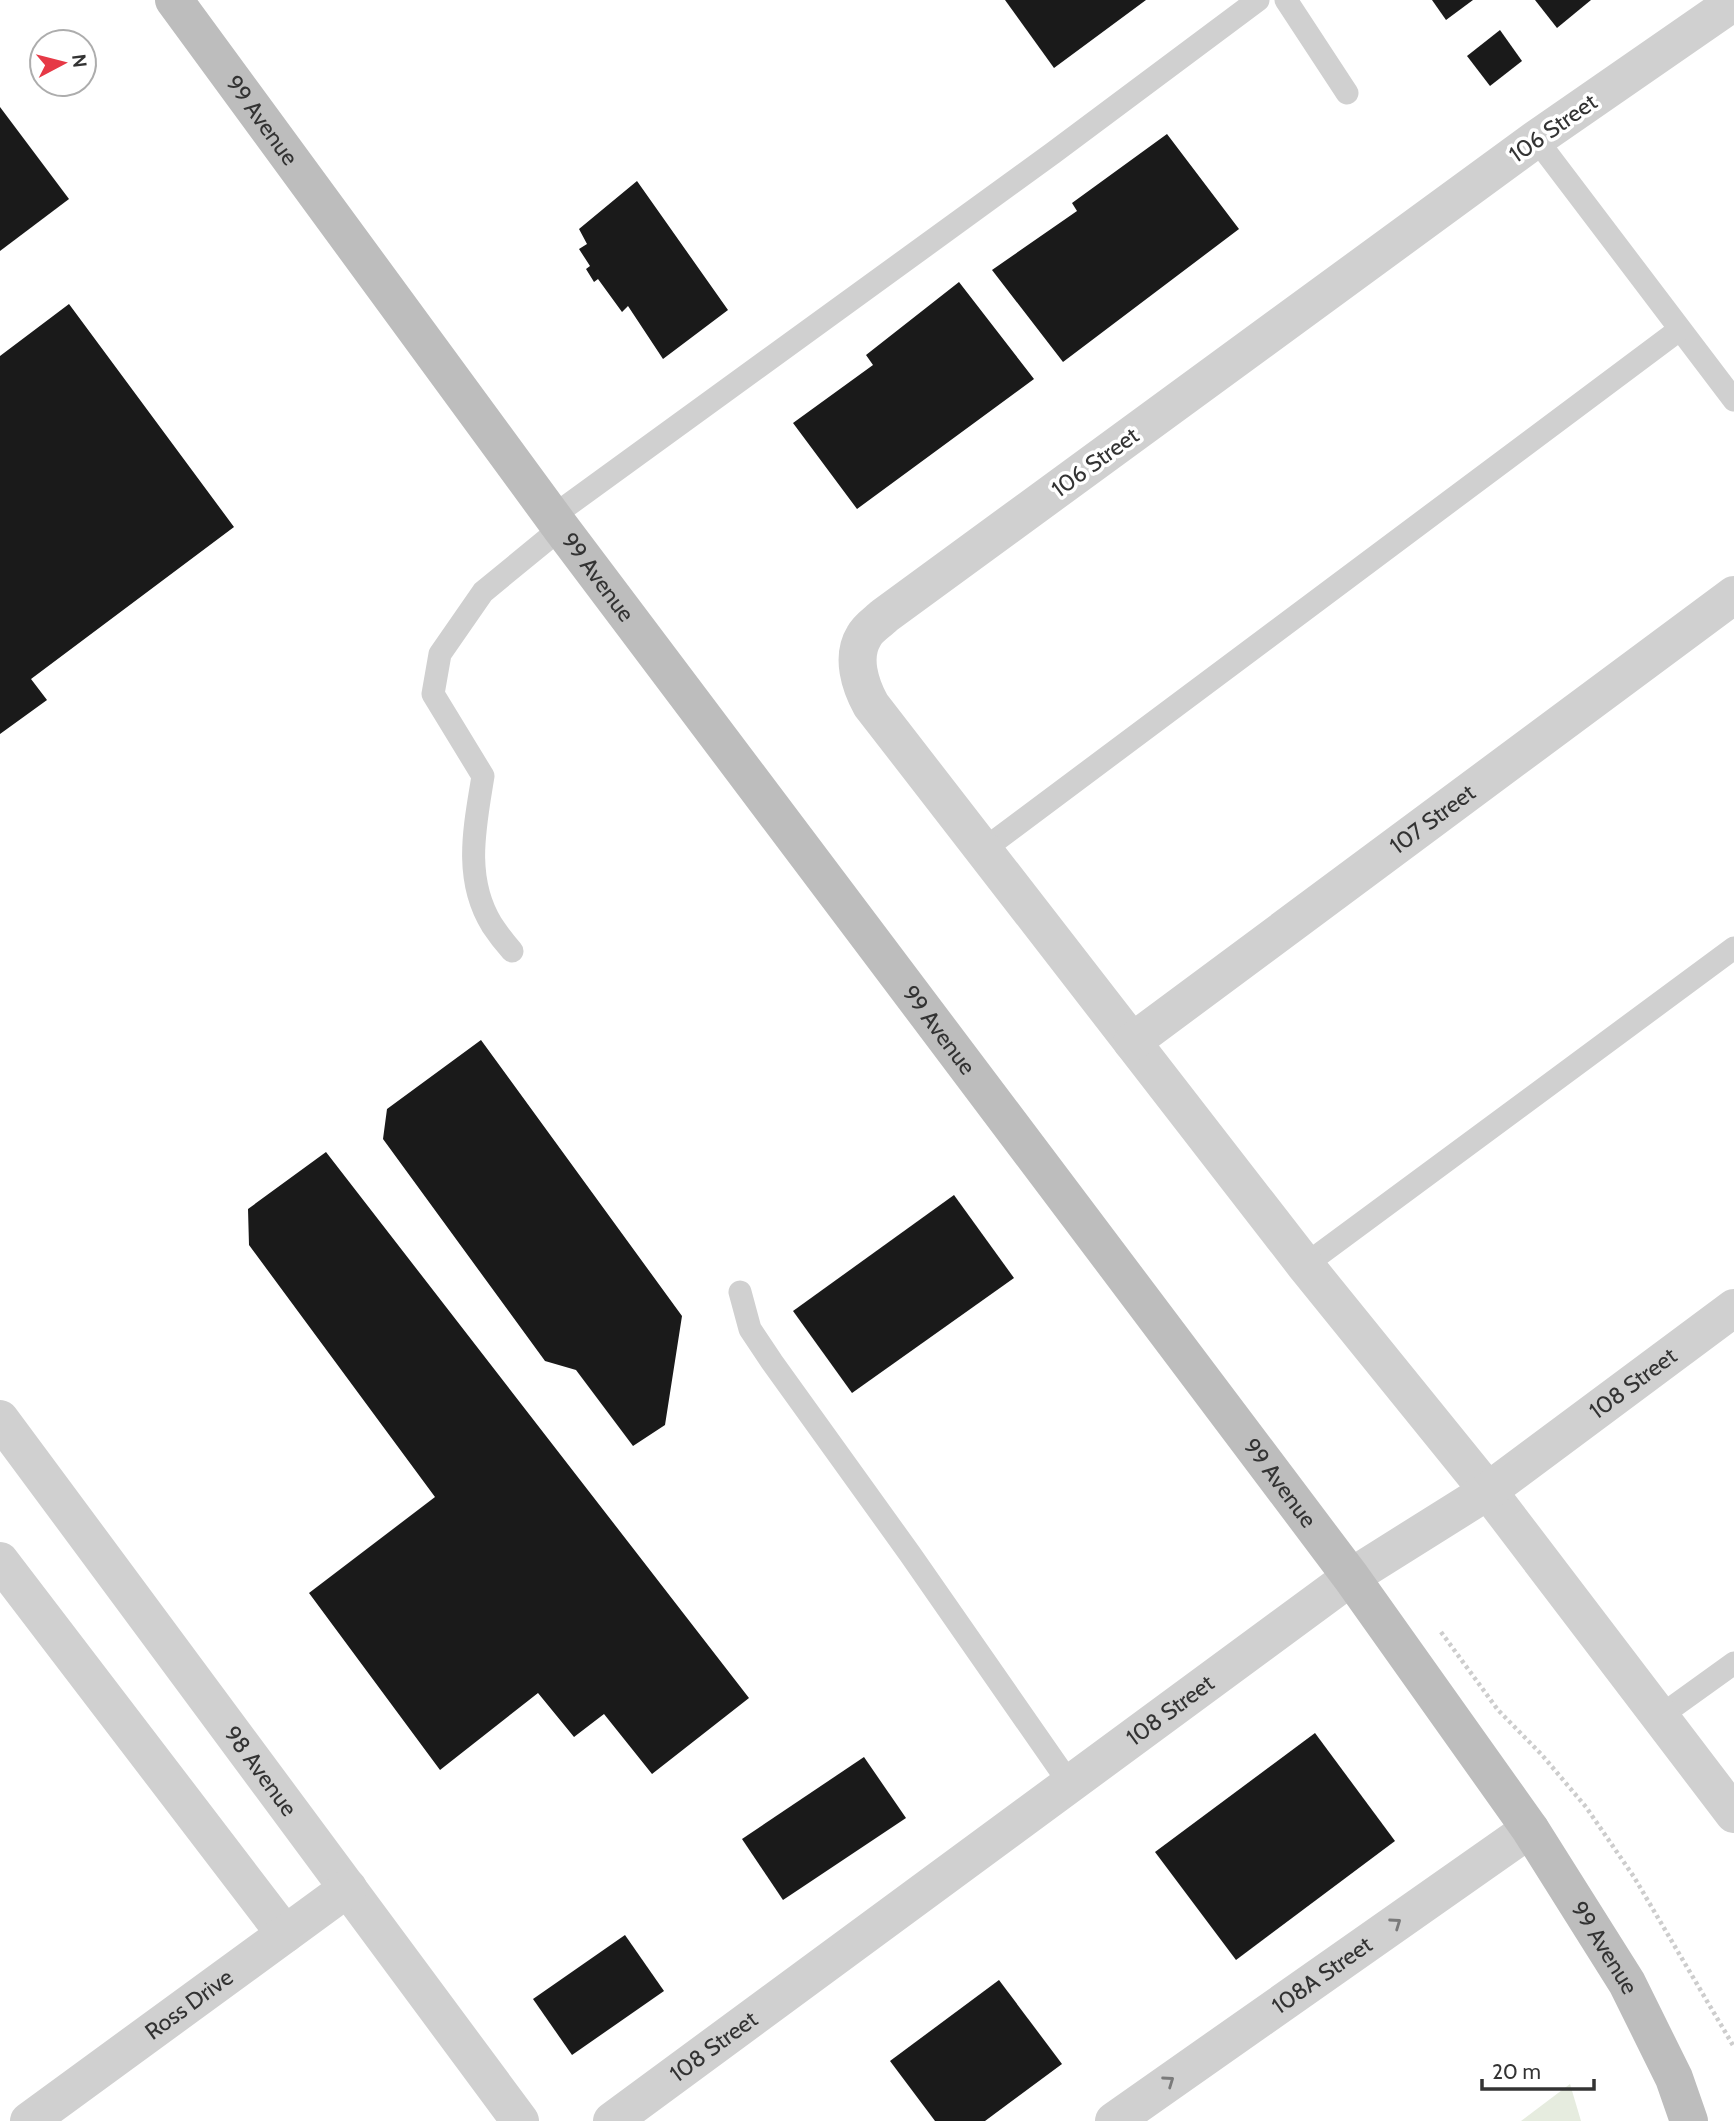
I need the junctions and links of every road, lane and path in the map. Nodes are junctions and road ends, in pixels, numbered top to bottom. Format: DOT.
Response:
graph roads {
  1 [pos="174,0"];
  2 [pos="1258,0"];
  3 [pos="1286,0"];
  4 [pos="1730,5"];
  5 [pos="1347,93"];
  6 [pos="1536,139"];
  7 [pos="1679,330"];
  8 [pos="1734,400"];
  9 [pos="557,522"];
  10 [pos="1734,595"];
  11 [pos="984,849"];
  12 [pos="1734,948"];
  13 [pos="512,951"];
  14 [pos="1132,1042"];
  15 [pos="1305,1265"];
  16 [pos="740,1292"];
  17 [pos="1734,1308"];
  18 [pos="0,1419"];
  19 [pos="1488,1490"];
  20 [pos="0,1560"];
  21 [pos="1350,1577"];
  22 [pos="1436,1626"];
  23 [pos="1734,1663"];
  24 [pos="1659,1717"];
  25 [pos="1070,1784"];
  26 [pos="1734,1814"];
  27 [pos="1530,1829"];
  28 [pos="348,1888"];
  29 [pos="285,1934"];
  30 [pos="1734,2047"];
  31 [pos="29,2121"];
  32 [pos="520,2121"];
  33 [pos="612,2121"];
  34 [pos="1114,2121"];
  35 [pos="1689,2121"];
  1 -- 9 [label="main road, 99 Avenue"];
  2 -- 9 [label="lane"];
  3 -- 5 [label="lane"];
  4 -- 6 [label="street, 106 Street"];
  6 -- 7 [label="lane"];
  6 -- 11 [label="street, 106 Street"];
  7 -- 8 [label="lane"];
  7 -- 11 [label="lane"];
  9 -- 13 [label="lane"];
  9 -- 21 [label="main road, 99 Avenue"];
  10 -- 14 [label="street, 107 Street"];
  11 -- 14 [label="street, 106 Street"];
  12 -- 15 [label="lane"];
  14 -- 15 [label="street, 106 Street"];
  15 -- 19 [label="street, 106 Street"];
  16 -- 25 [label="lane"];
  17 -- 19 [label="street, 108 Street"];
  18 -- 28 [label="street, 98 Avenue"];
  19 -- 21 [label="street, 108 Street"];
  19 -- 24 [label="street, 106 Street"];
  20 -- 29 [label="street"];
  21 -- 25 [label="street, 108 Street"];
  21 -- 27 [label="main road, 99 Avenue"];
  22 -- 30 [label="path"];
  23 -- 24 [label="lane"];
  24 -- 26 [label="street, 106 Street"];
  25 -- 33 [label="street, 108 Street"];
  34 -- 27 [label="street, 108A Street, one-way"];
  27 -- 35 [label="main road, 99 Avenue"];
  28 -- 29 [label="street, Ross Drive"];
  28 -- 32 [label="street, 98 Avenue"];
  29 -- 31 [label="street, Ross Drive"];
}
